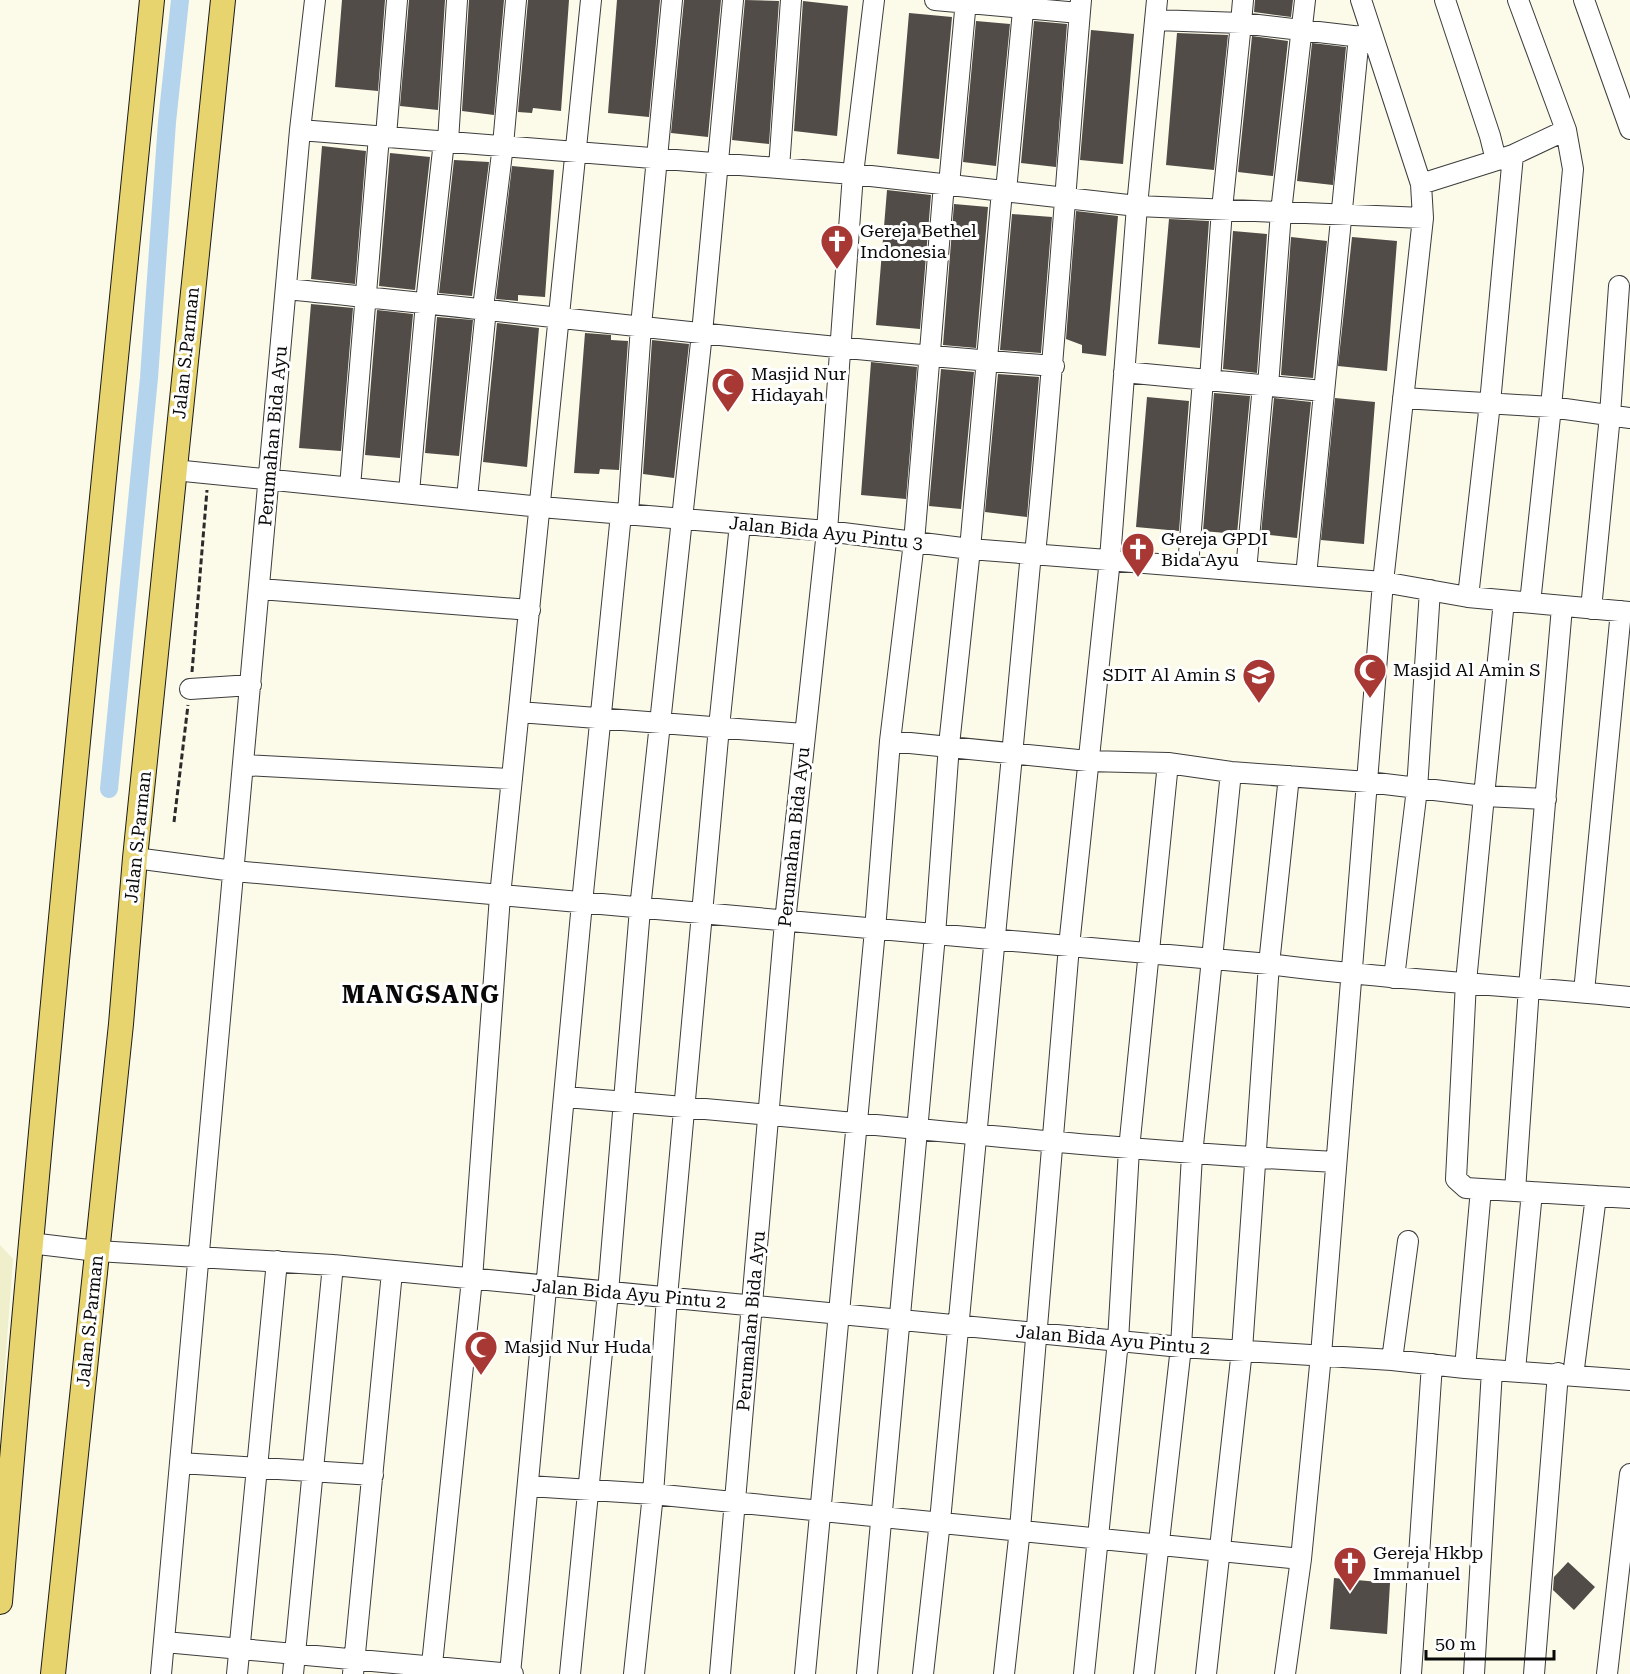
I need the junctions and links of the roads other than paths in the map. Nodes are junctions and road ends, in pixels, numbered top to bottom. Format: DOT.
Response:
graph roads {
  1 [pos="152,0"];
  2 [pos="223,0"];
  3 [pos="315,0"];
  4 [pos="397,0"];
  5 [pos="457,0"];
  6 [pos="516,0"];
  7 [pos="591,0"];
  8 [pos="672,0"];
  9 [pos="733,0"];
  10 [pos="791,0"];
  11 [pos="874,0"];
  12 [pos="935,0"];
  13 [pos="1156,0"];
  14 [pos="1243,0"];
  15 [pos="1305,0"];
  16 [pos="1445,0"];
  17 [pos="1518,0"];
  18 [pos="1584,0"];
  19 [pos="966,1"];
  20 [pos="1366,1"];
  21 [pos="1023,4"];
  22 [pos="1080,7"];
  23 [pos="1155,20"];
  24 [pos="1241,23"];
  25 [pos="1302,29"];
  26 [pos="1366,37"];
  27 [pos="1630,129"];
  28 [pos="300,130"];
  29 [pos="1566,130"];
  30 [pos="383,136"];
  31 [pos="446,141"];
  32 [pos="503,145"];
  33 [pos="576,151"];
  34 [pos="657,157"];
  35 [pos="1504,157"];
  36 [pos="719,163"];
  37 [pos="779,168"];
  38 [pos="853,174"];
  39 [pos="947,184"];
  40 [pos="1421,184"];
  41 [pos="1004,191"];
  42 [pos="1064,198"];
  43 [pos="1137,206"];
  44 [pos="1222,209"];
  45 [pos="1281,212"];
  46 [pos="1344,214"];
  47 [pos="1423,218"];
  48 [pos="1619,286"];
  49 [pos="286,289"];
  50 [pos="366,297"];
  51 [pos="426,303"];
  52 [pos="484,308"];
  53 [pos="560,316"];
  54 [pos="641,326"];
  55 [pos="702,333"];
  56 [pos="839,349"];
  57 [pos="928,356"];
  58 [pos="988,361"];
  59 [pos="1054,366"];
  60 [pos="1124,372"];
  61 [pos="1207,380"];
  62 [pos="1265,385"];
  63 [pos="1323,391"];
  64 [pos="1403,398"];
  65 [pos="1490,403"];
  66 [pos="1551,407"];
  67 [pos="1610,415"];
  68 [pos="1630,418"];
  69 [pos="174,470"];
  70 [pos="270,480"];
  71 [pos="350,486"];
  72 [pos="409,492"];
  73 [pos="467,498"];
  74 [pos="541,507"];
  75 [pos="625,514"];
  76 [pos="681,519"];
  77 [pos="740,524"];
  78 [pos="827,531"];
  79 [pos="914,542"];
  80 [pos="970,549"];
  81 [pos="1033,554"];
  82 [pos="1110,559"];
  83 [pos="1188,566"];
  84 [pos="1246,571"];
  85 [pos="1306,576"];
  86 [pos="1383,582"];
  87 [pos="260,590"];
  88 [pos="1430,590"];
  89 [pos="1468,597"];
  90 [pos="1504,601"];
  91 [pos="1530,603"];
  92 [pos="1562,607"];
  93 [pos="1591,609"];
  94 [pos="530,610"];
  95 [pos="1626,612"];
  96 [pos="251,686"];
  97 [pos="190,689"];
  98 [pos="519,712"];
  99 [pos="602,718"];
  100 [pos="662,723"];
  101 [pos="719,728"];
  102 [pos="804,734"];
  103 [pos="890,741"];
  104 [pos="949,745"];
  105 [pos="1012,752"];
  106 [pos="1088,761"];
  107 [pos="1168,763"];
  108 [pos="244,765"];
  109 [pos="1231,772"];
  110 [pos="1289,776"];
  111 [pos="512,779"];
  112 [pos="1368,782"];
  113 [pos="1417,789"];
  114 [pos="1484,796"];
  115 [pos="1546,799"];
  116 [pos="135,858"];
  117 [pos="234,871"];
  118 [pos="500,896"];
  119 [pos="582,903"];
  120 [pos="639,909"];
  121 [pos="702,915"];
  122 [pos="785,922"];
  123 [pos="875,930"];
  124 [pos="935,935"];
  125 [pos="995,940"];
  126 [pos="1069,946"];
  127 [pos="1148,954"];
  128 [pos="1210,960"];
  129 [pos="1269,964"];
  130 [pos="1353,975"];
  131 [pos="1394,978"];
  132 [pos="1466,982"];
  133 [pos="1529,987"];
  134 [pos="1584,992"];
  135 [pos="1630,997"];
  136 [pos="565,1098"];
  137 [pos="624,1102"];
  138 [pos="685,1107"];
  139 [pos="769,1113"];
  140 [pos="855,1122"];
  141 [pos="916,1128"];
  142 [pos="977,1135"];
  143 [pos="1053,1142"];
  144 [pos="1129,1149"];
  145 [pos="1192,1155"];
  146 [pos="1256,1158"];
  147 [pos="1335,1162"];
  148 [pos="1481,1189"];
  149 [pos="1524,1191"];
  150 [pos="1596,1196"];
  151 [pos="1630,1198"];
  152 [pos="1408,1241"];
  153 [pos="39,1244"];
  154 [pos="89,1250"];
  155 [pos="198,1256"];
  156 [pos="277,1261"];
  157 [pos="333,1265"];
  158 [pos="392,1272"];
  159 [pos="472,1279"];
  160 [pos="547,1286"];
  161 [pos="608,1292"];
  162 [pos="667,1297"];
  163 [pos="752,1306"];
  164 [pos="839,1314"];
  165 [pos="898,1320"];
  166 [pos="959,1326"];
  167 [pos="1037,1334"];
  168 [pos="1118,1341"];
  169 [pos="1180,1347"];
  170 [pos="1242,1350"];
  171 [pos="1320,1355"];
  172 [pos="1392,1360"];
  173 [pos="1432,1364"];
  174 [pos="1465,1368"];
  175 [pos="1492,1370"];
  176 [pos="1515,1370"];
  177 [pos="1565,1374"];
  178 [pos="1630,1380"];
  179 [pos="180,1464"];
  180 [pos="256,1468"];
  181 [pos="314,1471"];
  182 [pos="1630,1474"];
  183 [pos="373,1475"];
  184 [pos="530,1486"];
  185 [pos="588,1490"];
  186 [pos="653,1494"];
  187 [pos="736,1502"];
  188 [pos="822,1510"];
  189 [pos="883,1516"];
  190 [pos="940,1521"];
  191 [pos="1020,1529"];
  192 [pos="1097,1537"];
  193 [pos="1159,1544"];
  194 [pos="1219,1550"];
  195 [pos="1301,1558"];
  196 [pos="0,1602"];
  197 [pos="165,1642"];
  198 [pos="240,1649"];
  199 [pos="293,1664"];
  200 [pos="354,1667"];
  201 [pos="431,1671"];
  202 [pos="53,1674"];
  203 [pos="161,1674"];
  204 [pos="237,1674"];
  205 [pos="511,1674"];
  206 [pos="570,1674"];
  207 [pos="634,1674"];
  208 [pos="720,1674"];
  209 [pos="806,1674"];
  210 [pos="867,1674"];
  211 [pos="923,1674"];
  212 [pos="1004,1674"];
  213 [pos="1084,1674"];
  214 [pos="1144,1674"];
  215 [pos="1206,1674"];
  216 [pos="1285,1674"];
  217 [pos="1411,1674"];
  218 [pos="1474,1674"];
  219 [pos="1534,1674"];
  220 [pos="1607,1674"];
  1 -- 153 [label="main road"];
  2 -- 69 [label="main road, Jalan S.Parman"];
  3 -- 28 [label="street, Perumahan Bida Ayu"];
  4 -- 30 [label="street"];
  5 -- 31 [label="street"];
  6 -- 32 [label="street"];
  7 -- 33 [label="street"];
  8 -- 34 [label="street"];
  9 -- 36 [label="street"];
  10 -- 37 [label="street"];
  11 -- 38 [label="street, Perumahan Bida Ayu"];
  12 -- 19 [label="street"];
  13 -- 23 [label="street"];
  14 -- 24 [label="street"];
  15 -- 25 [label="street"];
  16 -- 35 [label="street"];
  17 -- 29 [label="street"];
  18 -- 27 [label="street"];
  19 -- 21 [label="street"];
  19 -- 39 [label="street"];
  20 -- 26 [label="street"];
  21 -- 22 [label="street"];
  21 -- 41 [label="street"];
  22 -- 42 [label="street"];
  23 -- 24 [label="street"];
  23 -- 43 [label="street"];
  24 -- 25 [label="street"];
  24 -- 44 [label="street"];
  25 -- 26 [label="street"];
  25 -- 45 [label="street"];
  26 -- 40 [label="street"];
  26 -- 46 [label="street"];
  28 -- 30 [label="street"];
  28 -- 49 [label="street, Perumahan Bida Ayu"];
  29 -- 35 [label="street"];
  29 -- 66 [label="street"];
  30 -- 31 [label="street"];
  30 -- 50 [label="street"];
  31 -- 32 [label="street"];
  31 -- 51 [label="street"];
  32 -- 33 [label="street"];
  32 -- 52 [label="street"];
  33 -- 34 [label="street"];
  33 -- 53 [label="street"];
  34 -- 36 [label="street"];
  34 -- 54 [label="street"];
  35 -- 40 [label="street"];
  35 -- 65 [label="street"];
  36 -- 37 [label="street"];
  36 -- 55 [label="street"];
  37 -- 38 [label="street"];
  38 -- 39 [label="street"];
  38 -- 56 [label="street, Perumahan Bida Ayu"];
  39 -- 41 [label="street"];
  39 -- 57 [label="street"];
  40 -- 47 [label="street"];
  41 -- 42 [label="street"];
  41 -- 58 [label="street"];
  42 -- 43 [label="street"];
  42 -- 59 [label="street"];
  43 -- 44 [label="street"];
  43 -- 60 [label="street"];
  44 -- 45 [label="street"];
  44 -- 61 [label="street"];
  45 -- 46 [label="street"];
  45 -- 62 [label="street"];
  46 -- 47 [label="street"];
  46 -- 63 [label="street"];
  47 -- 64 [label="street"];
  48 -- 67 [label="street"];
  49 -- 50 [label="street"];
  49 -- 70 [label="street, Perumahan Bida Ayu"];
  50 -- 51 [label="street"];
  50 -- 71 [label="street"];
  51 -- 52 [label="street"];
  51 -- 72 [label="street"];
  52 -- 53 [label="street"];
  52 -- 73 [label="street"];
  53 -- 54 [label="street"];
  53 -- 74 [label="street"];
  54 -- 55 [label="street"];
  54 -- 75 [label="street"];
  55 -- 56 [label="street"];
  55 -- 76 [label="street"];
  56 -- 57 [label="street"];
  56 -- 78 [label="street, Perumahan Bida Ayu"];
  57 -- 58 [label="street"];
  57 -- 79 [label="street"];
  58 -- 59 [label="street"];
  58 -- 80 [label="street"];
  59 -- 81 [label="street"];
  60 -- 61 [label="street"];
  60 -- 82 [label="street"];
  61 -- 62 [label="street"];
  61 -- 83 [label="street"];
  62 -- 63 [label="street"];
  62 -- 84 [label="street"];
  63 -- 85 [label="street"];
  64 -- 65 [label="street"];
  64 -- 86 [label="street"];
  65 -- 66 [label="street"];
  65 -- 89 [label="street"];
  66 -- 67 [label="street"];
  66 -- 91 [label="street"];
  67 -- 68 [label="street"];
  67 -- 93 [label="street"];
  69 -- 70 [label="street, Jalan Bida Ayu Pintu 3"];
  69 -- 116 [label="main road, Jalan S.Parman"];
  70 -- 71 [label="street, Jalan Bida Ayu Pintu 3"];
  70 -- 87 [label="street, Perumahan Bida Ayu"];
  71 -- 72 [label="street, Jalan Bida Ayu Pintu 3"];
  72 -- 73 [label="street, Jalan Bida Ayu Pintu 3"];
  73 -- 74 [label="street, Jalan Bida Ayu Pintu 3"];
  74 -- 75 [label="street, Jalan Bida Ayu Pintu 3"];
  74 -- 94 [label="street"];
  75 -- 76 [label="street, Jalan Bida Ayu Pintu 3"];
  75 -- 99 [label="street"];
  76 -- 77 [label="street, Jalan Bida Ayu Pintu 3"];
  76 -- 100 [label="street"];
  77 -- 78 [label="street, Jalan Bida Ayu Pintu 3"];
  77 -- 101 [label="street"];
  78 -- 79 [label="street, Jalan Bida Ayu Pintu 3"];
  78 -- 102 [label="street, Perumahan Bida Ayu"];
  79 -- 80 [label="street, Jalan Bida Ayu Pintu 3"];
  79 -- 103 [label="street"];
  80 -- 81 [label="street, Jalan Bida Ayu Pintu 3"];
  80 -- 104 [label="street"];
  81 -- 82 [label="street, Jalan Bida Ayu Pintu 3"];
  81 -- 105 [label="street"];
  82 -- 83 [label="street, Jalan Bida Ayu Pintu 3"];
  82 -- 106 [label="street"];
  83 -- 84 [label="street, Jalan Bida Ayu Pintu 3"];
  84 -- 85 [label="street, Jalan Bida Ayu Pintu 3"];
  85 -- 86 [label="street, Jalan Bida Ayu Pintu 3"];
  86 -- 88 [label="street, Jalan Bida Ayu Pintu 3"];
  86 -- 112 [label="street"];
  87 -- 94 [label="street"];
  87 -- 96 [label="street, Perumahan Bida Ayu"];
  88 -- 89 [label="street, Jalan Bida Ayu Pintu 3"];
  88 -- 113 [label="street"];
  89 -- 90 [label="street, Jalan Bida Ayu Pintu 3"];
  90 -- 91 [label="street, Jalan Bida Ayu Pintu 3"];
  90 -- 114 [label="street"];
  91 -- 92 [label="street, Jalan Bida Ayu Pintu 3"];
  92 -- 93 [label="street, Jalan Bida Ayu Pintu 3"];
  92 -- 115 [label="street"];
  93 -- 95 [label="street, Jalan Bida Ayu Pintu 3"];
  94 -- 98 [label="street"];
  95 -- 134 [label="street"];
  96 -- 97 [label="street"];
  96 -- 108 [label="street, Perumahan Bida Ayu"];
  98 -- 99 [label="street"];
  98 -- 111 [label="street"];
  99 -- 100 [label="street"];
  99 -- 119 [label="street"];
  100 -- 101 [label="street"];
  100 -- 120 [label="street"];
  101 -- 102 [label="street"];
  101 -- 121 [label="street"];
  102 -- 122 [label="street, Perumahan Bida Ayu"];
  103 -- 104 [label="street"];
  103 -- 123 [label="street"];
  104 -- 105 [label="street"];
  104 -- 124 [label="street"];
  105 -- 106 [label="street"];
  105 -- 125 [label="street"];
  106 -- 107 [label="street"];
  106 -- 126 [label="street"];
  107 -- 109 [label="street"];
  107 -- 127 [label="street"];
  108 -- 111 [label="street"];
  108 -- 117 [label="street, Perumahan Bida Ayu"];
  109 -- 110 [label="street"];
  109 -- 128 [label="street"];
  110 -- 112 [label="street"];
  110 -- 129 [label="street"];
  111 -- 118 [label="street"];
  112 -- 113 [label="street"];
  112 -- 130 [label="street"];
  113 -- 114 [label="street"];
  113 -- 131 [label="street"];
  114 -- 115 [label="street"];
  114 -- 132 [label="street"];
  115 -- 133 [label="street"];
  116 -- 117 [label="street"];
  116 -- 154 [label="main road, Jalan S.Parman"];
  117 -- 118 [label="street"];
  117 -- 155 [label="street, Perumahan Bida Ayu"];
  118 -- 119 [label="street"];
  118 -- 159 [label="street"];
  119 -- 120 [label="street"];
  119 -- 136 [label="street"];
  120 -- 121 [label="street"];
  120 -- 137 [label="street"];
  121 -- 122 [label="street"];
  121 -- 138 [label="street"];
  122 -- 123 [label="street"];
  122 -- 139 [label="street, Perumahan Bida Ayu"];
  123 -- 124 [label="street"];
  123 -- 140 [label="street"];
  124 -- 125 [label="street"];
  124 -- 141 [label="street"];
  125 -- 126 [label="street"];
  125 -- 142 [label="street"];
  126 -- 127 [label="street"];
  126 -- 143 [label="street"];
  127 -- 128 [label="street"];
  127 -- 144 [label="street"];
  128 -- 129 [label="street"];
  128 -- 145 [label="street"];
  129 -- 130 [label="street"];
  129 -- 146 [label="street"];
  130 -- 131 [label="street"];
  130 -- 147 [label="street"];
  131 -- 132 [label="street"];
  132 -- 133 [label="street"];
  132 -- 148 [label="street"];
  133 -- 134 [label="street"];
  133 -- 149 [label="street"];
  134 -- 135 [label="street"];
  136 -- 137 [label="street"];
  136 -- 160 [label="street"];
  137 -- 138 [label="street"];
  137 -- 161 [label="street"];
  138 -- 139 [label="street"];
  138 -- 162 [label="street"];
  139 -- 140 [label="street"];
  139 -- 163 [label="street, Perumahan Bida Ayu"];
  140 -- 141 [label="street"];
  140 -- 164 [label="street"];
  141 -- 142 [label="street"];
  141 -- 165 [label="street"];
  142 -- 143 [label="street"];
  142 -- 166 [label="street"];
  143 -- 144 [label="street"];
  143 -- 167 [label="street"];
  144 -- 145 [label="street"];
  144 -- 168 [label="street"];
  145 -- 146 [label="street"];
  145 -- 169 [label="street"];
  146 -- 147 [label="street"];
  146 -- 170 [label="street"];
  147 -- 171 [label="street"];
  148 -- 149 [label="street"];
  148 -- 174 [label="street"];
  149 -- 150 [label="street"];
  149 -- 176 [label="street"];
  150 -- 151 [label="street"];
  150 -- 177 [label="street"];
  152 -- 172 [label="street"];
  153 -- 154 [label="street"];
  153 -- 196 [label="main road"];
  154 -- 155 [label="street, Jalan Bida Ayu Pintu 2"];
  154 -- 202 [label="main road, Jalan S.Parman"];
  155 -- 156 [label="street, Jalan Bida Ayu Pintu 2"];
  155 -- 179 [label="street, Perumahan Bida Ayu"];
  156 -- 157 [label="street, Jalan Bida Ayu Pintu 2"];
  156 -- 180 [label="street"];
  157 -- 158 [label="street, Jalan Bida Ayu Pintu 2"];
  157 -- 181 [label="street"];
  158 -- 159 [label="street, Jalan Bida Ayu Pintu 2"];
  158 -- 183 [label="street"];
  159 -- 160 [label="street, Jalan Bida Ayu Pintu 2"];
  159 -- 201 [label="street"];
  160 -- 161 [label="street, Jalan Bida Ayu Pintu 2"];
  160 -- 184 [label="street"];
  161 -- 162 [label="street, Jalan Bida Ayu Pintu 2"];
  161 -- 185 [label="street"];
  162 -- 163 [label="street, Jalan Bida Ayu Pintu 2"];
  162 -- 186 [label="street"];
  163 -- 164 [label="street, Jalan Bida Ayu Pintu 2"];
  163 -- 187 [label="street, Perumahan Bida Ayu"];
  164 -- 165 [label="street, Jalan Bida Ayu Pintu 2"];
  164 -- 188 [label="street"];
  165 -- 166 [label="street, Jalan Bida Ayu Pintu 2"];
  165 -- 189 [label="street"];
  166 -- 167 [label="street, Jalan Bida Ayu Pintu 2"];
  166 -- 190 [label="street"];
  167 -- 168 [label="street, Jalan Bida Ayu Pintu 2"];
  167 -- 191 [label="street"];
  168 -- 169 [label="street, Jalan Bida Ayu Pintu 2"];
  168 -- 192 [label="street"];
  169 -- 170 [label="street, Jalan Bida Ayu Pintu 2"];
  169 -- 193 [label="street"];
  170 -- 171 [label="street, Jalan Bida Ayu Pintu 2"];
  170 -- 194 [label="street"];
  171 -- 172 [label="street, Jalan Bida Ayu Pintu 2"];
  171 -- 195 [label="street"];
  172 -- 173 [label="street, Jalan Bida Ayu Pintu 2"];
  173 -- 174 [label="street, Jalan Bida Ayu Pintu 2"];
  173 -- 217 [label="street"];
  174 -- 175 [label="street, Jalan Bida Ayu Pintu 2"];
  175 -- 176 [label="street, Jalan Bida Ayu Pintu 2"];
  175 -- 218 [label="street"];
  176 -- 177 [label="street, Jalan Bida Ayu Pintu 2"];
  177 -- 178 [label="street, Jalan Bida Ayu Pintu 2"];
  177 -- 219 [label="street"];
  179 -- 180 [label="street"];
  179 -- 197 [label="street, Perumahan Bida Ayu"];
  180 -- 181 [label="street"];
  180 -- 198 [label="street"];
  181 -- 183 [label="street"];
  181 -- 199 [label="street"];
  182 -- 220 [label="street"];
  183 -- 200 [label="street"];
  184 -- 185 [label="street"];
  184 -- 205 [label="street"];
  185 -- 186 [label="street"];
  185 -- 206 [label="street"];
  186 -- 187 [label="street"];
  186 -- 207 [label="street"];
  187 -- 188 [label="street"];
  187 -- 208 [label="street, Perumahan Bida Ayu"];
  188 -- 189 [label="street"];
  188 -- 209 [label="street"];
  189 -- 190 [label="street"];
  189 -- 210 [label="street"];
  190 -- 191 [label="street"];
  190 -- 211 [label="street"];
  191 -- 192 [label="street"];
  191 -- 212 [label="street"];
  192 -- 193 [label="street"];
  192 -- 213 [label="street"];
  193 -- 194 [label="street"];
  193 -- 214 [label="street"];
  194 -- 195 [label="street"];
  194 -- 215 [label="street"];
  195 -- 216 [label="street"];
  197 -- 198 [label="street"];
  197 -- 203 [label="street, Perumahan Bida Ayu"];
  198 -- 199 [label="street"];
  198 -- 204 [label="street"];
  199 -- 200 [label="street"];
  200 -- 201 [label="street"];
  201 -- 205 [label="street"];
}
